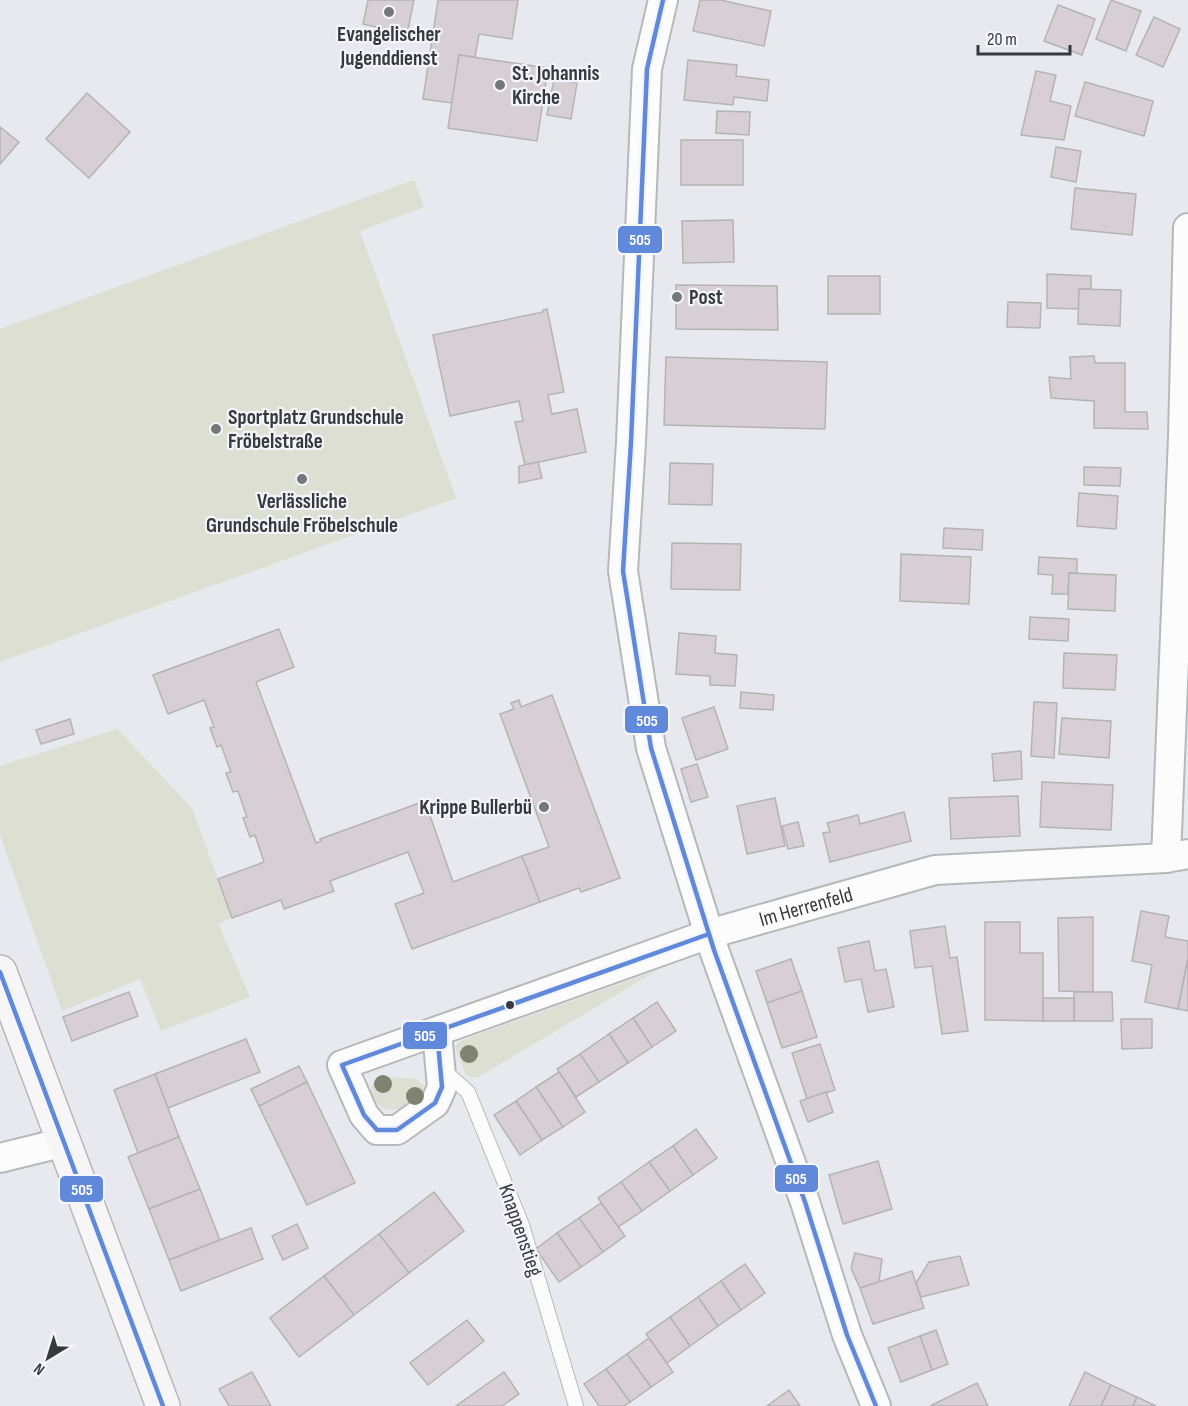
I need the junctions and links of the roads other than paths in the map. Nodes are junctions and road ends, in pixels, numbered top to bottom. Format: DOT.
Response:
graph roads {
  1 [pos="663,0"];
  2 [pos="1188,228"];
  3 [pos="1177,856"];
  4 [pos="709,934"];
  5 [pos="0,972"];
  6 [pos="437,1032"];
  7 [pos="441,1067"];
  8 [pos="65,1142"];
  9 [pos="0,1158"];
  10 [pos="163,1406"];
  11 [pos="576,1406"];
  12 [pos="876,1406"];
  1 -- 4 [label="street"];
  2 -- 3 [label="street"];
  3 -- 4 [label="street, Im Herrenfeld"];
  4 -- 6 [label="street, Im Herrenfeld"];
  4 -- 12 [label="street"];
  5 -- 8 [label="main road"];
  6 -- 7 [label="street, Im Herrenfeld"];
  6 -- 7 [label="street, Im Herrenfeld"];
  7 -- 11 [label="lane, Knappenstieg"];
  8 -- 9 [label="street"];
  8 -- 10 [label="main road"];
}
